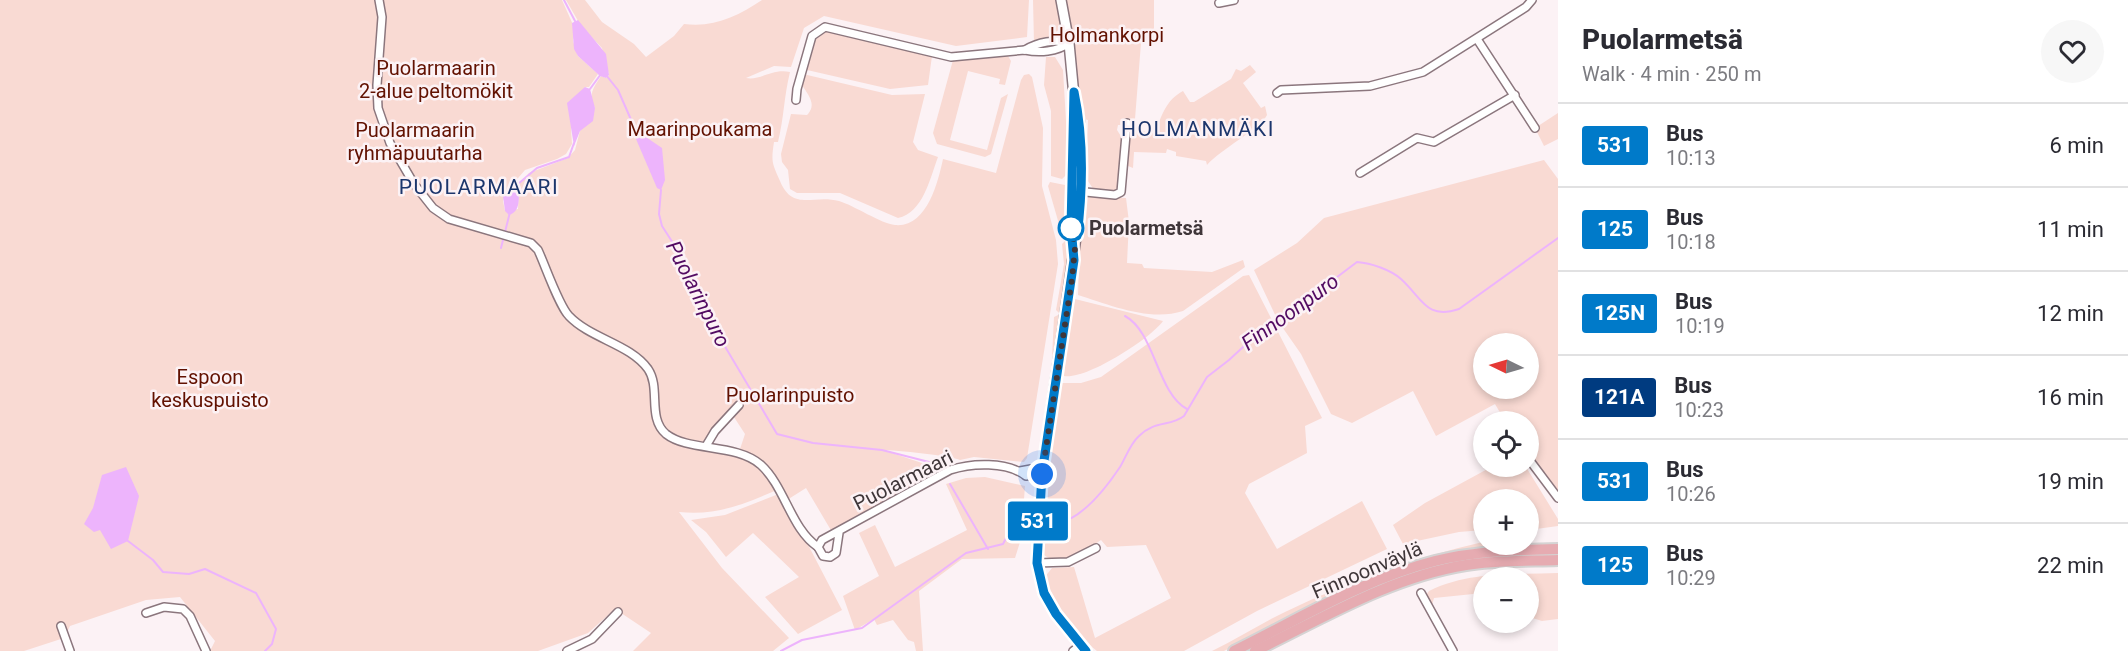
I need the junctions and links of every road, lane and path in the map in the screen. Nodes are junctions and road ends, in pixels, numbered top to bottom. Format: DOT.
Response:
graph roads {
  1 [pos="379,0"];
  2 [pos="1061,0"];
  3 [pos="1234,0"];
  4 [pos="1532,0"];
  5 [pos="1219,3"];
  6 [pos="1478,39"];
  7 [pos="1069,43"];
  8 [pos="1277,93"];
  9 [pos="1515,95"];
  10 [pos="796,100"];
  11 [pos="1127,123"];
  12 [pos="1535,128"];
  13 [pos="1360,173"];
  14 [pos="1077,191"];
  15 [pos="739,405"];
  16 [pos="706,446"];
  17 [pos="1539,473"];
  18 [pos="1042,474"];
  19 [pos="1558,498"];
  20 [pos="838,533"];
  21 [pos="818,547"];
  22 [pos="1096,548"];
  23 [pos="1558,549"];
  24 [pos="1558,560"];
  25 [pos="1037,563"];
  26 [pos="1421,593"];
  27 [pos="618,612"];
  28 [pos="147,613"];
  29 [pos="61,626"];
  30 [pos="1080,649"];
  31 [pos="70,651"];
  32 [pos="206,651"];
  33 [pos="567,651"];
  34 [pos="1234,651"];
  35 [pos="1255,651"];
  36 [pos="1453,651"];
  1 -- 16 [label="street"];
  2 -- 7 [label="main road"];
  3 -- 5 [label="street"];
  4 -- 6 [label="street"];
  6 -- 8 [label="street"];
  6 -- 9 [label="street"];
  7 -- 10 [label="street"];
  7 -- 14 [label="main road"];
  9 -- 12 [label="street"];
  9 -- 13 [label="street"];
  11 -- 14 [label="street"];
  14 -- 18 [label="main road"];
  15 -- 16 [label="street"];
  16 -- 21 [label="street"];
  17 -- 19 [label="street"];
  18 -- 20 [label="street, Puolarmaari"];
  18 -- 25 [label="main road"];
  20 -- 21 [label="street, Puolarmaari"];
  20 -- 21 [label="street, Puolarmaari"];
  22 -- 25 [label="street"];
  23 -- 34 [label="main road, Finnoonväylä"];
  24 -- 35 [label="main road, Finnoonväylä"];
  25 -- 30 [label="main road"];
  26 -- 36 [label="street"];
  27 -- 33 [label="street"];
  28 -- 32 [label="street"];
  29 -- 31 [label="street"];
}
